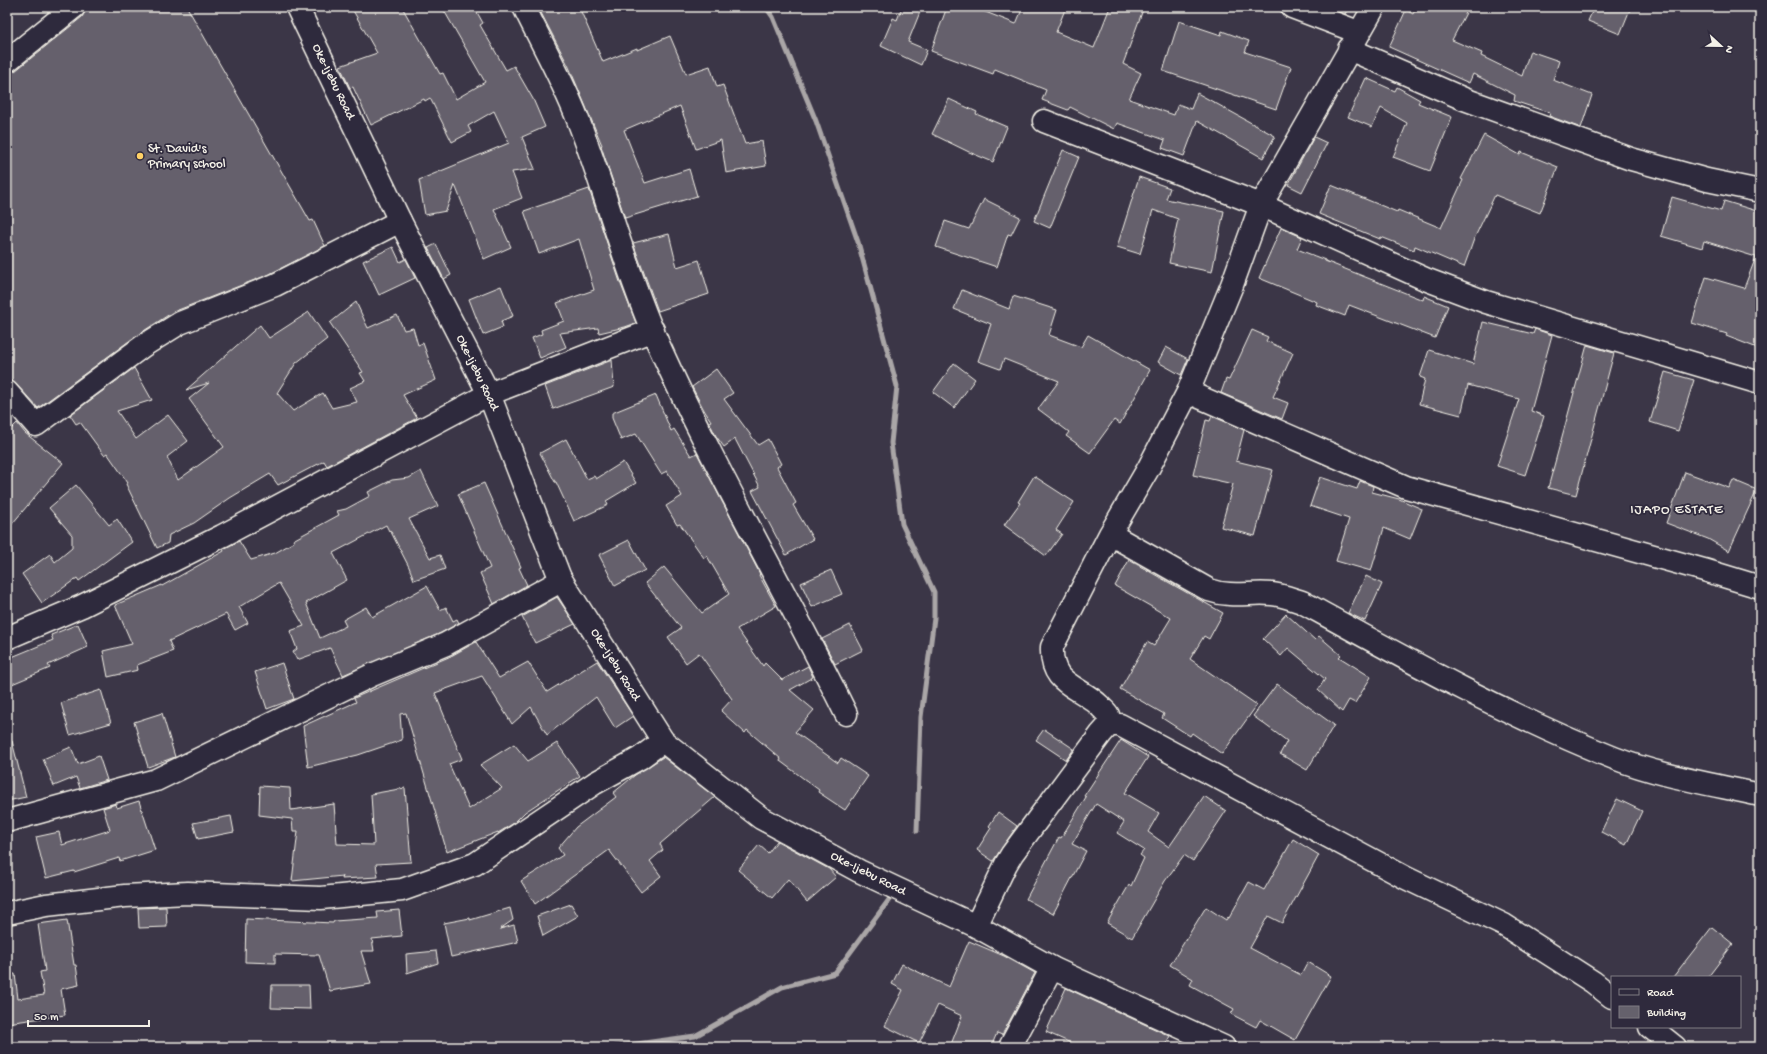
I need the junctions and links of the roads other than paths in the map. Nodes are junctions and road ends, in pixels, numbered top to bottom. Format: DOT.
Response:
graph roads {
  1 [pos="74,7"];
  2 [pos="297,7"];
  3 [pos="524,7"];
  4 [pos="1292,7"];
  5 [pos="1374,7"];
  6 [pos="1354,40"];
  7 [pos="7,60"];
  8 [pos="1044,121"];
  9 [pos="1760,190"];
  10 [pos="1261,205"];
  11 [pos="400,221"];
  12 [pos="652,330"];
  13 [pos="1760,383"];
  14 [pos="7,392"];
  15 [pos="1188,392"];
  16 [pos="490,394"];
  17 [pos="1110,534"];
  18 [pos="560,578"];
  19 [pos="1760,587"];
  20 [pos="7,638"];
  21 [pos="846,714"];
  22 [pos="1109,725"];
  23 [pos="663,741"];
  24 [pos="1760,795"];
  25 [pos="7,821"];
  26 [pos="7,913"];
  27 [pos="976,926"];
  28 [pos="1052,968"];
  29 [pos="1611,996"];
  30 [pos="1651,1028"];
  31 [pos="1010,1047"];
  32 [pos="1224,1047"];
  33 [pos="1675,1047"];
  1 -- 7 [label="street"];
  2 -- 11 [label="street, Oke-Ijebu Road"];
  3 -- 12 [label="street"];
  4 -- 6 [label="street"];
  5 -- 6 [label="street"];
  6 -- 9 [label="street"];
  6 -- 10 [label="street"];
  8 -- 10 [label="street"];
  10 -- 13 [label="street"];
  10 -- 15 [label="street"];
  11 -- 14 [label="street"];
  11 -- 16 [label="street, Oke-Ijebu Road"];
  12 -- 16 [label="street"];
  12 -- 21 [label="street"];
  15 -- 17 [label="street"];
  15 -- 19 [label="street"];
  16 -- 18 [label="street, Oke-Ijebu Road"];
  16 -- 20 [label="street"];
  17 -- 22 [label="street"];
  17 -- 24 [label="street"];
  18 -- 23 [label="street, Oke-Ijebu Road"];
  18 -- 25 [label="street"];
  22 -- 27 [label="street"];
  22 -- 29 [label="street"];
  23 -- 26 [label="street"];
  23 -- 27 [label="street, Oke-Ijebu Road"];
  27 -- 28 [label="street, Oke-Ijebu Road"];
  28 -- 31 [label="street"];
  28 -- 32 [label="street, Oke-Ijebu Road"];
  30 -- 33 [label="street"];
}
